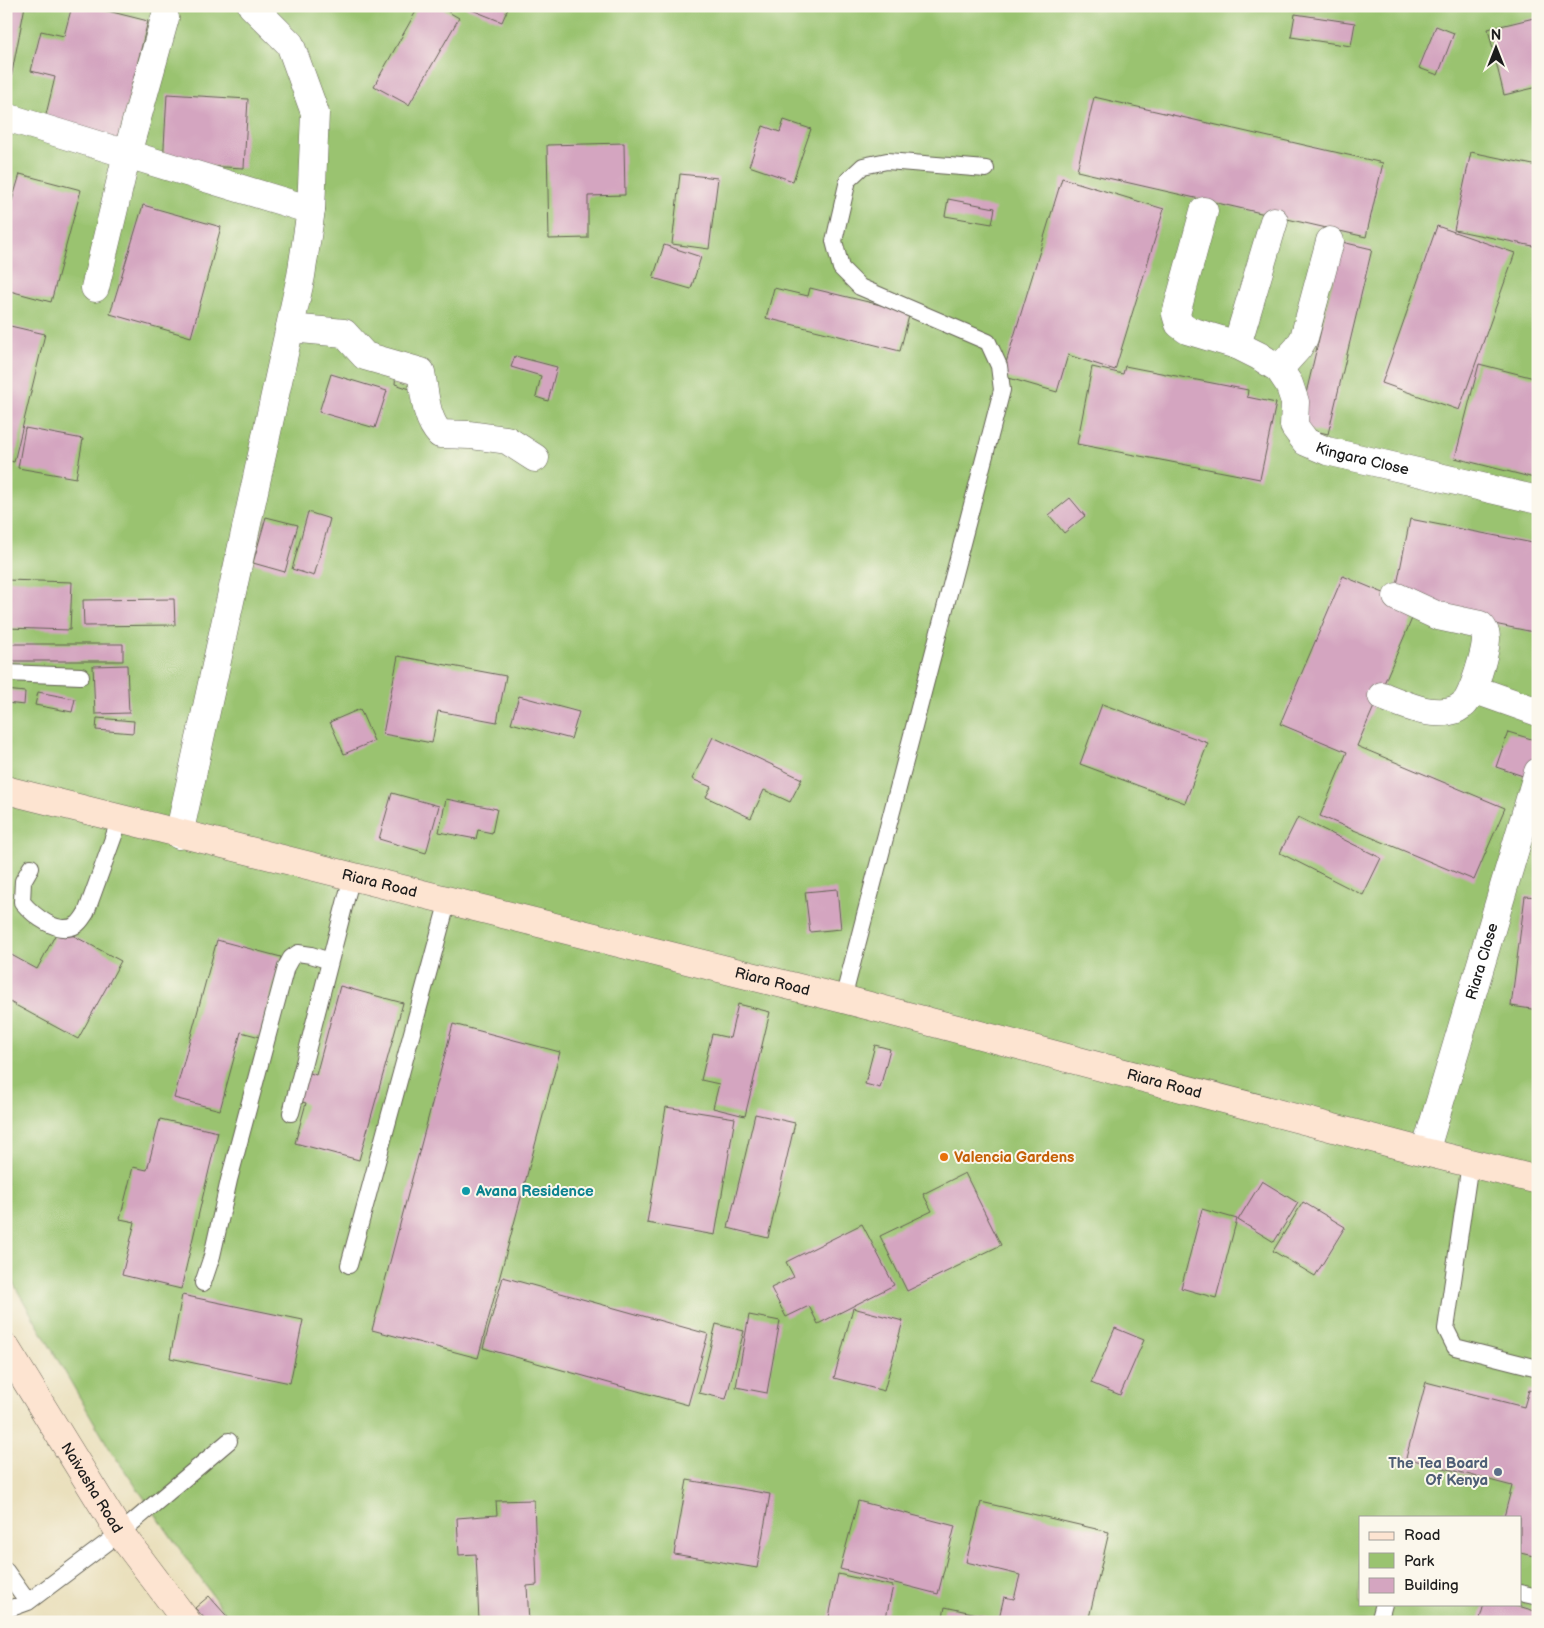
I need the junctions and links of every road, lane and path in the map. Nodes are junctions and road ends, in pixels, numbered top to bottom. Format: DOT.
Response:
graph roads {
  1 [pos="252,6"];
  2 [pos="165,18"];
  3 [pos="6,117"];
  4 [pos="127,154"];
  5 [pos="986,169"];
  6 [pos="311,210"];
  7 [pos="1204,211"];
  8 [pos="1274,221"];
  9 [pos="1330,241"];
  10 [pos="95,288"];
  11 [pos="290,328"];
  12 [pos="1237,345"];
  13 [pos="1279,369"];
  14 [pos="535,458"];
  15 [pos="1538,500"];
  16 [pos="1397,597"];
  17 [pos="6,673"];
  18 [pos="81,676"];
  19 [pos="1473,689"];
  20 [pos="1382,696"];
  21 [pos="1538,712"];
  22 [pos="1538,772"];
  23 [pos="6,790"];
  24 [pos="120,820"];
  25 [pos="180,835"];
  26 [pos="31,867"];
  27 [pos="352,876"];
  28 [pos="448,900"];
  29 [pos="330,961"];
  30 [pos="843,999"];
  31 [pos="291,1113"];
  32 [pos="1425,1152"];
  33 [pos="1470,1163"];
  34 [pos="1538,1180"];
  35 [pos="349,1265"];
  36 [pos="204,1282"];
  37 [pos="7,1349"];
  38 [pos="1538,1368"];
  39 [pos="229,1441"];
  40 [pos="120,1533"];
  41 [pos="6,1571"];
  42 [pos="1522,1593"];
  43 [pos="1538,1597"];
  44 [pos="28,1602"];
  45 [pos="1383,1606"];
  46 [pos="6,1610"];
  47 [pos="188,1622"];
  48 [pos="1379,1622"];
  1 -- 6 [label="street"];
  2 -- 4 [label="street"];
  3 -- 4 [label="street"];
  4 -- 6 [label="street"];
  4 -- 10 [label="street"];
  5 -- 30 [label="lane"];
  6 -- 11 [label="street"];
  7 -- 12 [label="street, Kingara Close"];
  8 -- 12 [label="street"];
  9 -- 13 [label="street"];
  11 -- 14 [label="street"];
  11 -- 25 [label="street"];
  12 -- 13 [label="street, Kingara Close"];
  13 -- 15 [label="street, Kingara Close"];
  16 -- 19 [label="street"];
  17 -- 18 [label="lane"];
  19 -- 20 [label="street"];
  19 -- 21 [label="street"];
  22 -- 32 [label="street, Riara Close"];
  23 -- 24 [label="street, Riara Road"];
  24 -- 25 [label="street, Riara Road"];
  24 -- 26 [label="lane"];
  25 -- 27 [label="street, Riara Road"];
  27 -- 28 [label="street, Riara Road"];
  27 -- 29 [label="lane"];
  28 -- 30 [label="street, Riara Road"];
  28 -- 35 [label="lane"];
  29 -- 31 [label="lane"];
  29 -- 36 [label="lane"];
  30 -- 32 [label="street, Riara Road"];
  32 -- 33 [label="street, Riara Road"];
  33 -- 34 [label="street, Riara Road"];
  33 -- 38 [label="lane"];
  37 -- 40 [label="street, Naivasha Road"];
  39 -- 40 [label="lane"];
  40 -- 44 [label="lane"];
  40 -- 47 [label="street, Naivasha Road"];
  41 -- 44 [label="lane"];
  42 -- 43 [label="lane"];
  44 -- 46 [label="lane"];
  45 -- 48 [label="lane"];
}
